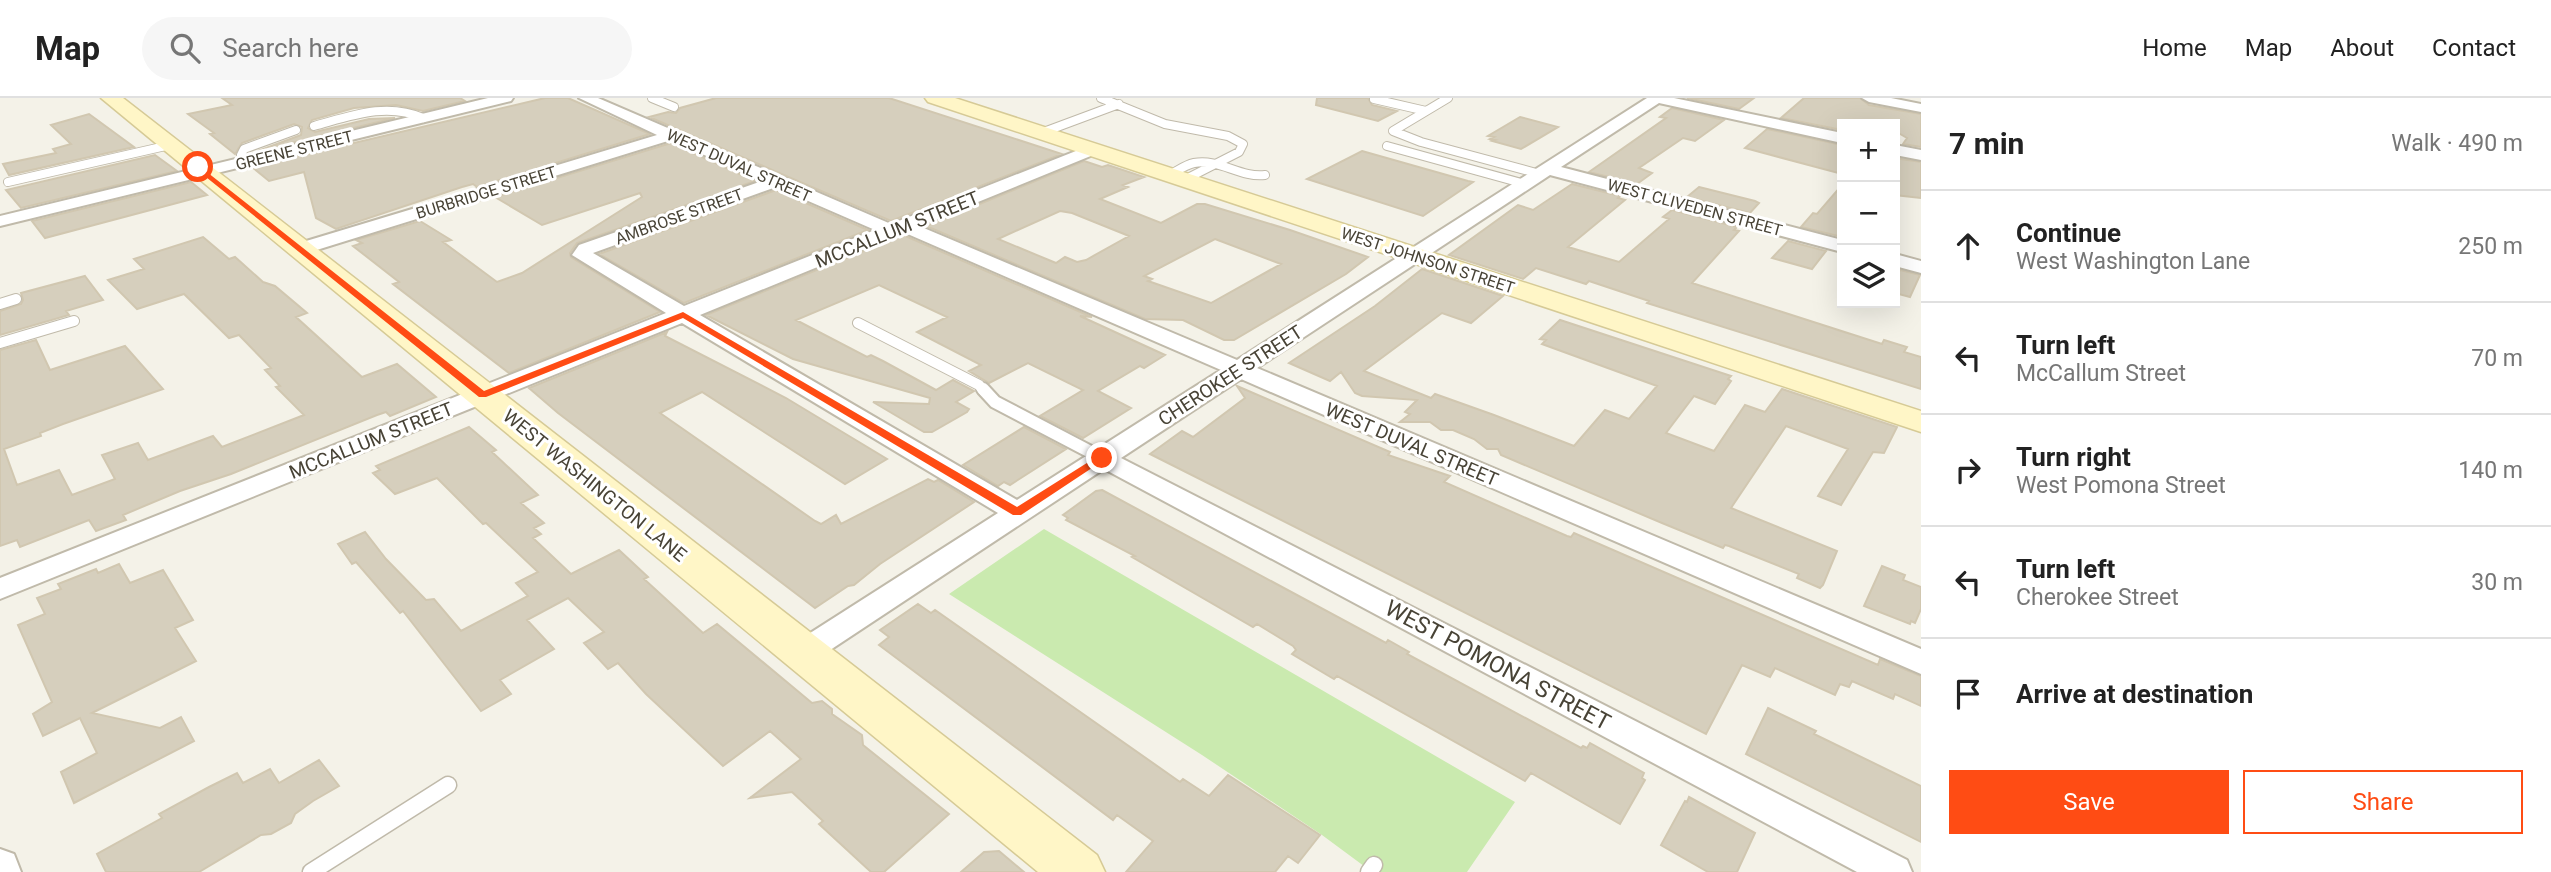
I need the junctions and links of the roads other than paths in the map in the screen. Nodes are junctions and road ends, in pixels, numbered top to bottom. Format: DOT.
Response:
graph roads {
  1 [pos="111,98"];
  2 [pos="506,98"];
  3 [pos="586,98"];
  4 [pos="652,98"];
  5 [pos="935,98"];
  6 [pos="1101,98"];
  7 [pos="1448,98"];
  8 [pos="1656,98"];
  9 [pos="1869,98"];
  10 [pos="1374,99"];
  11 [pos="1119,104"];
  12 [pos="674,107"];
  13 [pos="1921,108"];
  14 [pos="1426,111"];
  15 [pos="423,118"];
  16 [pos="314,126"];
  17 [pos="296,130"];
  18 [pos="1041,133"];
  19 [pos="672,135"];
  20 [pos="1837,137"];
  21 [pos="170,145"];
  22 [pos="1387,146"];
  23 [pos="1092,150"];
  24 [pos="1900,151"];
  25 [pos="1921,155"];
  26 [pos="247,161"];
  27 [pos="1215,164"];
  28 [pos="1544,171"];
  29 [pos="204,172"];
  30 [pos="1265,175"];
  31 [pos="1176,177"];
  32 [pos="777,181"];
  33 [pos="8,182"];
  34 [pos="1525,184"];
  35 [pos="0,221"];
  36 [pos="898,228"];
  37 [pos="1838,245"];
  38 [pos="300,249"];
  39 [pos="1414,255"];
  40 [pos="1900,261"];
  41 [pos="1921,267"];
  42 [pos="16,299"];
  43 [pos="0,304"];
  44 [pos="683,315"];
  45 [pos="74,321"];
  46 [pos="858,323"];
  47 [pos="0,343"];
  48 [pos="1239,370"];
  49 [pos="483,395"];
  50 [pos="1921,422"];
  51 [pos="1102,458"];
  52 [pos="1017,512"];
  53 [pos="0,589"];
  54 [pos="804,652"];
  55 [pos="1921,662"];
  56 [pos="448,785"];
  57 [pos="0,866"];
  58 [pos="2,872"];
  59 [pos="311,872"];
  60 [pos="1079,872"];
  61 [pos="1894,872"];
  1 -- 21 [label="main road, WEST WASHINGTON LANE"];
  2 -- 15 [label="street, GREENE STREET"];
  3 -- 19 [label="street, WEST DUVAL STREET"];
  4 -- 12 [label="lane"];
  5 -- 18 [label="main road, WEST JOHNSON STREET"];
  6 -- 11 [label="lane"];
  7 -- 14 [label="lane"];
  8 -- 20 [label="street"];
  8 -- 28 [label="street, CHEROKEE STREET"];
  9 -- 13 [label="street"];
  10 -- 14 [label="lane"];
  11 -- 18 [label="lane"];
  11 -- 27 [label="lane"];
  14 -- 28 [label="lane"];
  15 -- 16 [label="lane"];
  15 -- 26 [label="street, GREENE STREET"];
  17 -- 26 [label="lane"];
  18 -- 23 [label="main road, WEST JOHNSON STREET"];
  19 -- 32 [label="street, WEST DUVAL STREET"];
  19 -- 38 [label="street, BURBRIDGE STREET"];
  21 -- 29 [label="main road, WEST WASHINGTON LANE"];
  21 -- 33 [label="lane"];
  22 -- 34 [label="lane"];
  23 -- 31 [label="main road, WEST JOHNSON STREET"];
  23 -- 36 [label="street, MCCALLUM STREET"];
  24 -- 25 [label="street"];
  26 -- 29 [label="street, GREENE STREET"];
  27 -- 30 [label="lane"];
  27 -- 31 [label="lane"];
  27 -- 31 [label="lane"];
  28 -- 34 [label="street, CHEROKEE STREET"];
  28 -- 37 [label="street, WEST CLIVEDEN STREET"];
  29 -- 35 [label="street, GREENE STREET"];
  29 -- 38 [label="main road, WEST WASHINGTON LANE"];
  31 -- 39 [label="main road, WEST JOHNSON STREET"];
  32 -- 36 [label="street, WEST DUVAL STREET"];
  32 -- 44 [label="street, AMBROSE STREET"];
  34 -- 39 [label="street, CHEROKEE STREET"];
  36 -- 44 [label="street, MCCALLUM STREET"];
  36 -- 48 [label="street, WEST DUVAL STREET"];
  38 -- 49 [label="main road, WEST WASHINGTON LANE"];
  39 -- 48 [label="street, CHEROKEE STREET"];
  39 -- 50 [label="main road, WEST JOHNSON STREET"];
  40 -- 41 [label="street"];
  42 -- 43 [label="lane"];
  44 -- 49 [label="street, MCCALLUM STREET"];
  44 -- 52 [label="street"];
  45 -- 47 [label="lane"];
  46 -- 51 [label="lane"];
  48 -- 51 [label="street, CHEROKEE STREET"];
  48 -- 55 [label="street, WEST DUVAL STREET"];
  49 -- 53 [label="street, MCCALLUM STREET"];
  49 -- 54 [label="main road, WEST WASHINGTON LANE"];
  51 -- 52 [label="street, CHEROKEE STREET"];
  51 -- 61 [label="street, WEST POMONA STREET"];
  52 -- 54 [label="street, CHEROKEE STREET"];
  54 -- 60 [label="main road, WEST WASHINGTON LANE"];
  56 -- 59 [label="lane"];
  57 -- 58 [label="street"];
}
